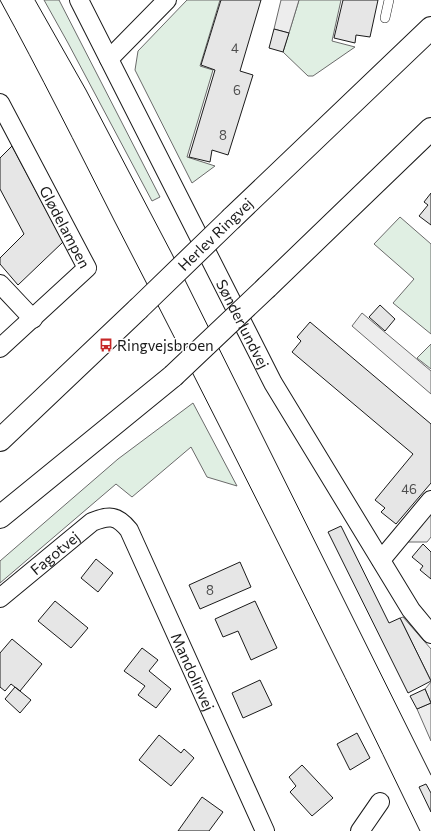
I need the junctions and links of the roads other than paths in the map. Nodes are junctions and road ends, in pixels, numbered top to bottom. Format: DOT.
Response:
graph roads {
  1 [pos="79,0"];
  2 [pos="167,0"];
  3 [pos="389,0"];
  4 [pos="384,18"];
  5 [pos="431,28"];
  6 [pos="109,59"];
  7 [pos="0,103"];
  8 [pos="431,130"];
  9 [pos="0,284"];
  10 [pos="33,318"];
  11 [pos="0,348"];
  12 [pos="0,440"];
  13 [pos="431,500"];
  14 [pos="0,516"];
  15 [pos="114,517"];
  16 [pos="381,560"];
  17 [pos="0,598"];
  18 [pos="431,634"];
  19 [pos="380,802"];
  20 [pos="265,831"];
  21 [pos="360,831"];
  1 -- 6 [label="street, Sønderlundvej"];
  2 -- 6 [label="street"];
  3 -- 4 [label="lane"];
  5 -- 12 [label="main road, Herlev Ringvej, bridge"];
  6 -- 16 [label="street, Sønderlundvej"];
  7 -- 10 [label="street, Glødelampen"];
  8 -- 14 [label="main road, bridge"];
  9 -- 10 [label="street"];
  10 -- 11 [label="street, Glødelampen"];
  13 -- 16 [label="street"];
  15 -- 17 [label="street, Fagotvej"];
  15 -- 20 [label="street, Mandolinvej"];
  16 -- 18 [label="street, Sønderlundvej"];
  19 -- 21 [label="street"];
}
